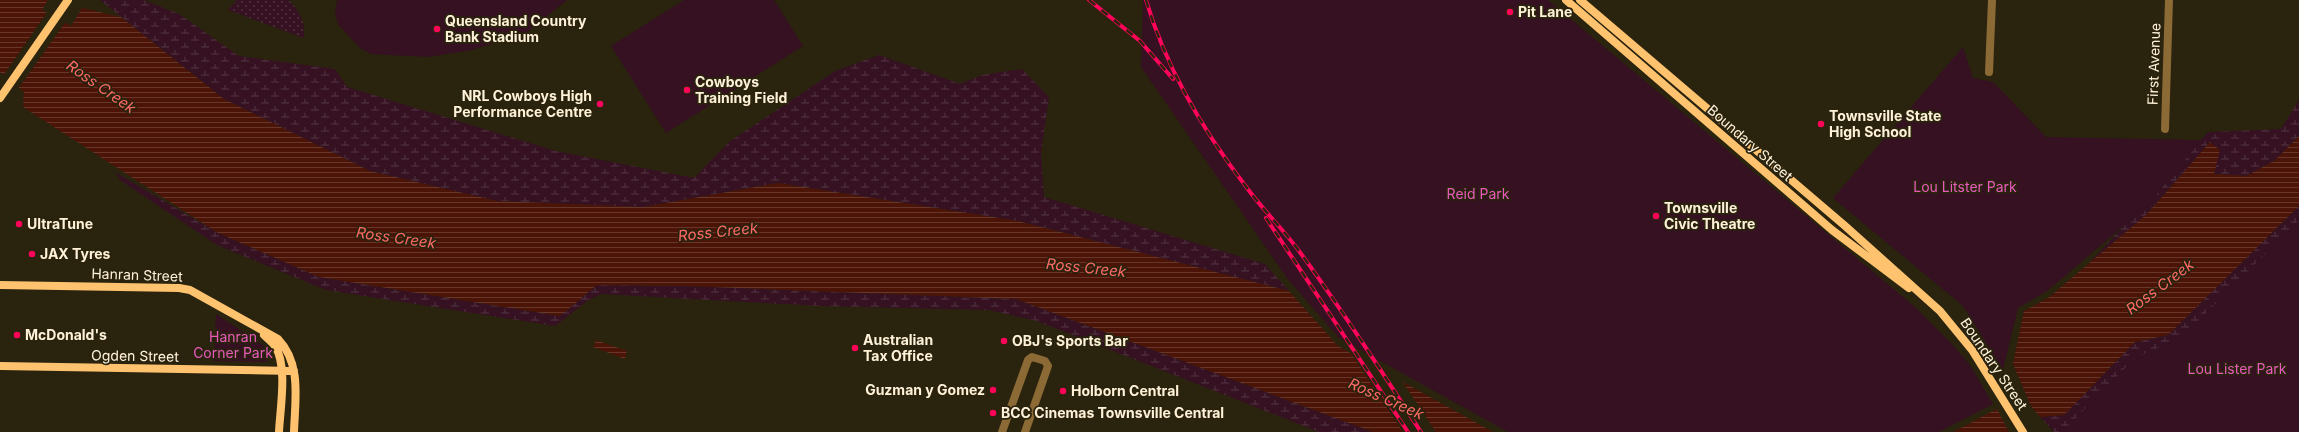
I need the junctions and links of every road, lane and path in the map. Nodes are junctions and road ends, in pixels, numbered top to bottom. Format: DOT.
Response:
graph roads {
  1 [pos="68,0"];
  2 [pos="1566,0"];
  3 [pos="1580,0"];
  4 [pos="1992,0"];
  5 [pos="2169,0"];
  6 [pos="1989,72"];
  7 [pos="1,98"];
  8 [pos="2165,129"];
  9 [pos="0,285"];
  10 [pos="1924,297"];
  11 [pos="261,332"];
  12 [pos="0,366"];
  13 [pos="282,370"];
  14 [pos="294,371"];
  15 [pos="279,432"];
  16 [pos="294,432"];
  17 [pos="1002,432"];
  18 [pos="1024,432"];
  19 [pos="2023,432"];
  1 -- 7 [label="main road"];
  2 -- 10 [label="main road, Boundary Street"];
  3 -- 10 [label="main road, Boundary Street"];
  4 -- 6 [label="street"];
  5 -- 8 [label="street, First Avenue"];
  9 -- 11 [label="main road, Hanran Street"];
  10 -- 19 [label="main road, Boundary Street"];
  11 -- 13 [label="main road, Hanran Street"];
  11 -- 14 [label="main road, Hanran Street"];
  12 -- 13 [label="main road, Ogden Street"];
  13 -- 14 [label="main road, Ogden Street"];
  13 -- 15 [label="main road, Hanran Street"];
  14 -- 16 [label="main road, Hanran Street"];
  17 -- 18 [label="street"];
}
